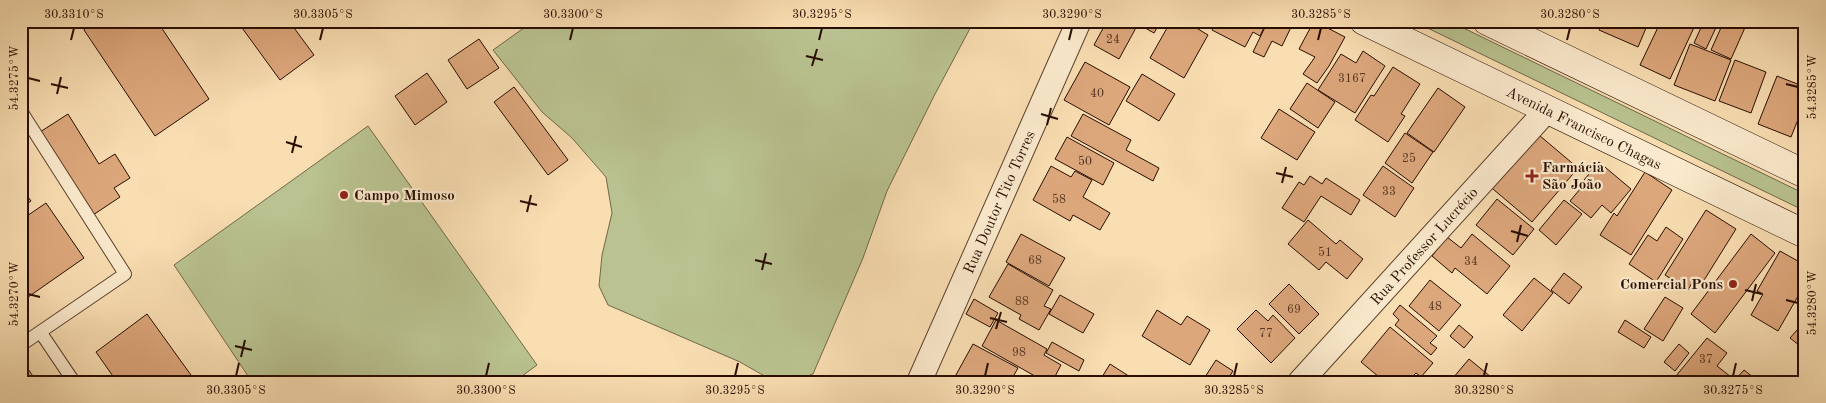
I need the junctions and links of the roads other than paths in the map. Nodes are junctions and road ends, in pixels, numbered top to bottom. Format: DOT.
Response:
graph roads {
  1 [pos="1079,21"];
  2 [pos="1364,21"];
  3 [pos="1487,21"];
  4 [pos="1547,110"];
  5 [pos="21,111"];
  6 [pos="1805,174"];
  7 [pos="1805,234"];
  8 [pos="40,333"];
  9 [pos="21,345"];
  10 [pos="74,382"];
  11 [pos="919,382"];
  12 [pos="1300,382"];
  1 -- 11 [label="street, Rua Doutor Tito Torres"];
  2 -- 4 [label="street, Avenida Francisco Chagas"];
  3 -- 6 [label="street"];
  4 -- 7 [label="street, Avenida Francisco Chagas"];
  4 -- 12 [label="street, Rua Professor Lucrécio"];
  5 -- 8 [label="lane"];
  8 -- 9 [label="lane"];
  8 -- 10 [label="lane"];
}
